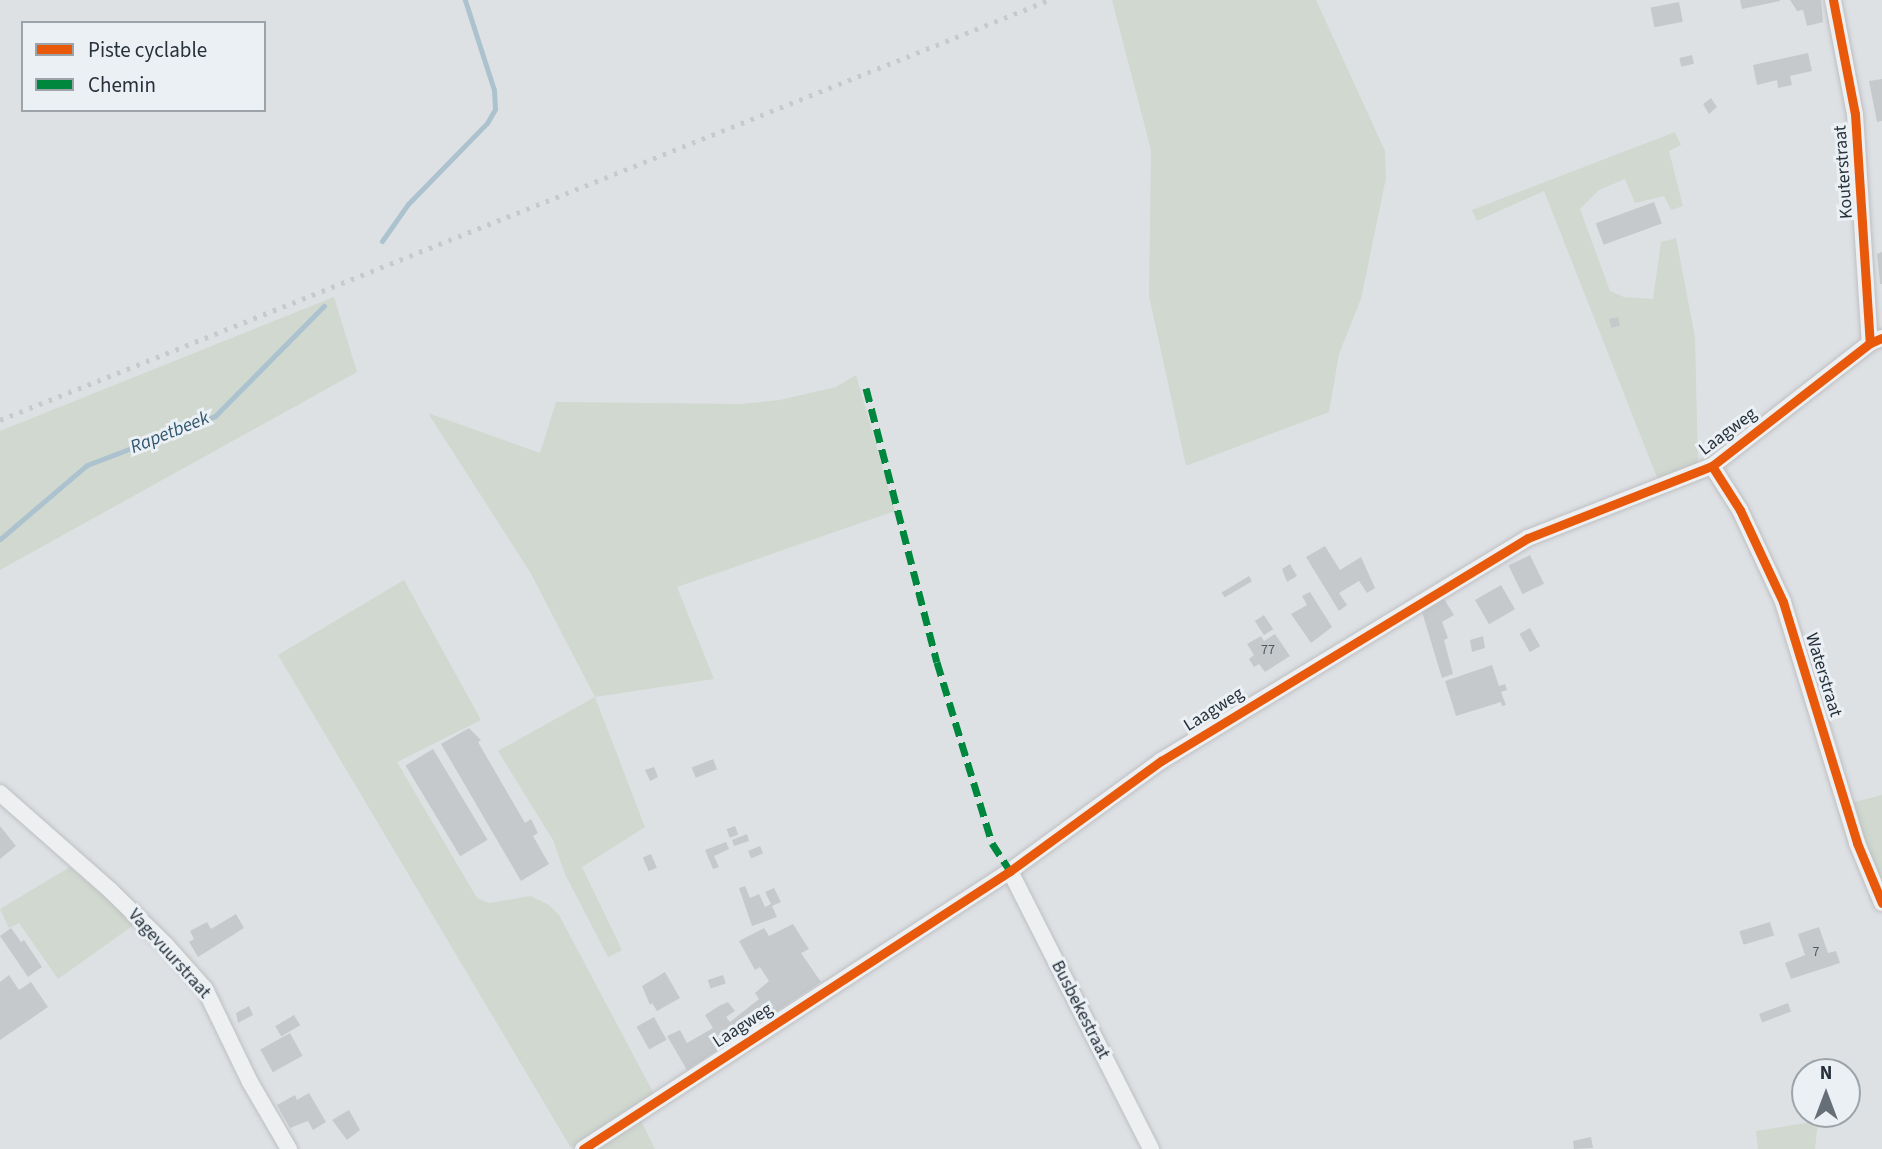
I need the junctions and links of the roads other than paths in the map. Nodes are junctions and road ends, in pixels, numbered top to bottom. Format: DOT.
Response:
graph roads {
  1 [pos="1833,0"];
  2 [pos="1876,341"];
  3 [pos="1712,466"];
  4 [pos="1,795"];
  5 [pos="1010,871"];
  6 [pos="1882,903"];
  7 [pos="289,1149"];
  8 [pos="583,1149"];
  9 [pos="1151,1149"];
  1 -- 2 [label="street, Kouterstraat"];
  2 -- 3 [label="street, Laagweg"];
  3 -- 5 [label="street, Laagweg"];
  3 -- 6 [label="street, Waterstraat"];
  4 -- 7 [label="street, Vagevuurstraat"];
  5 -- 8 [label="street, Laagweg"];
  5 -- 9 [label="street, Busbekestraat"];
}
